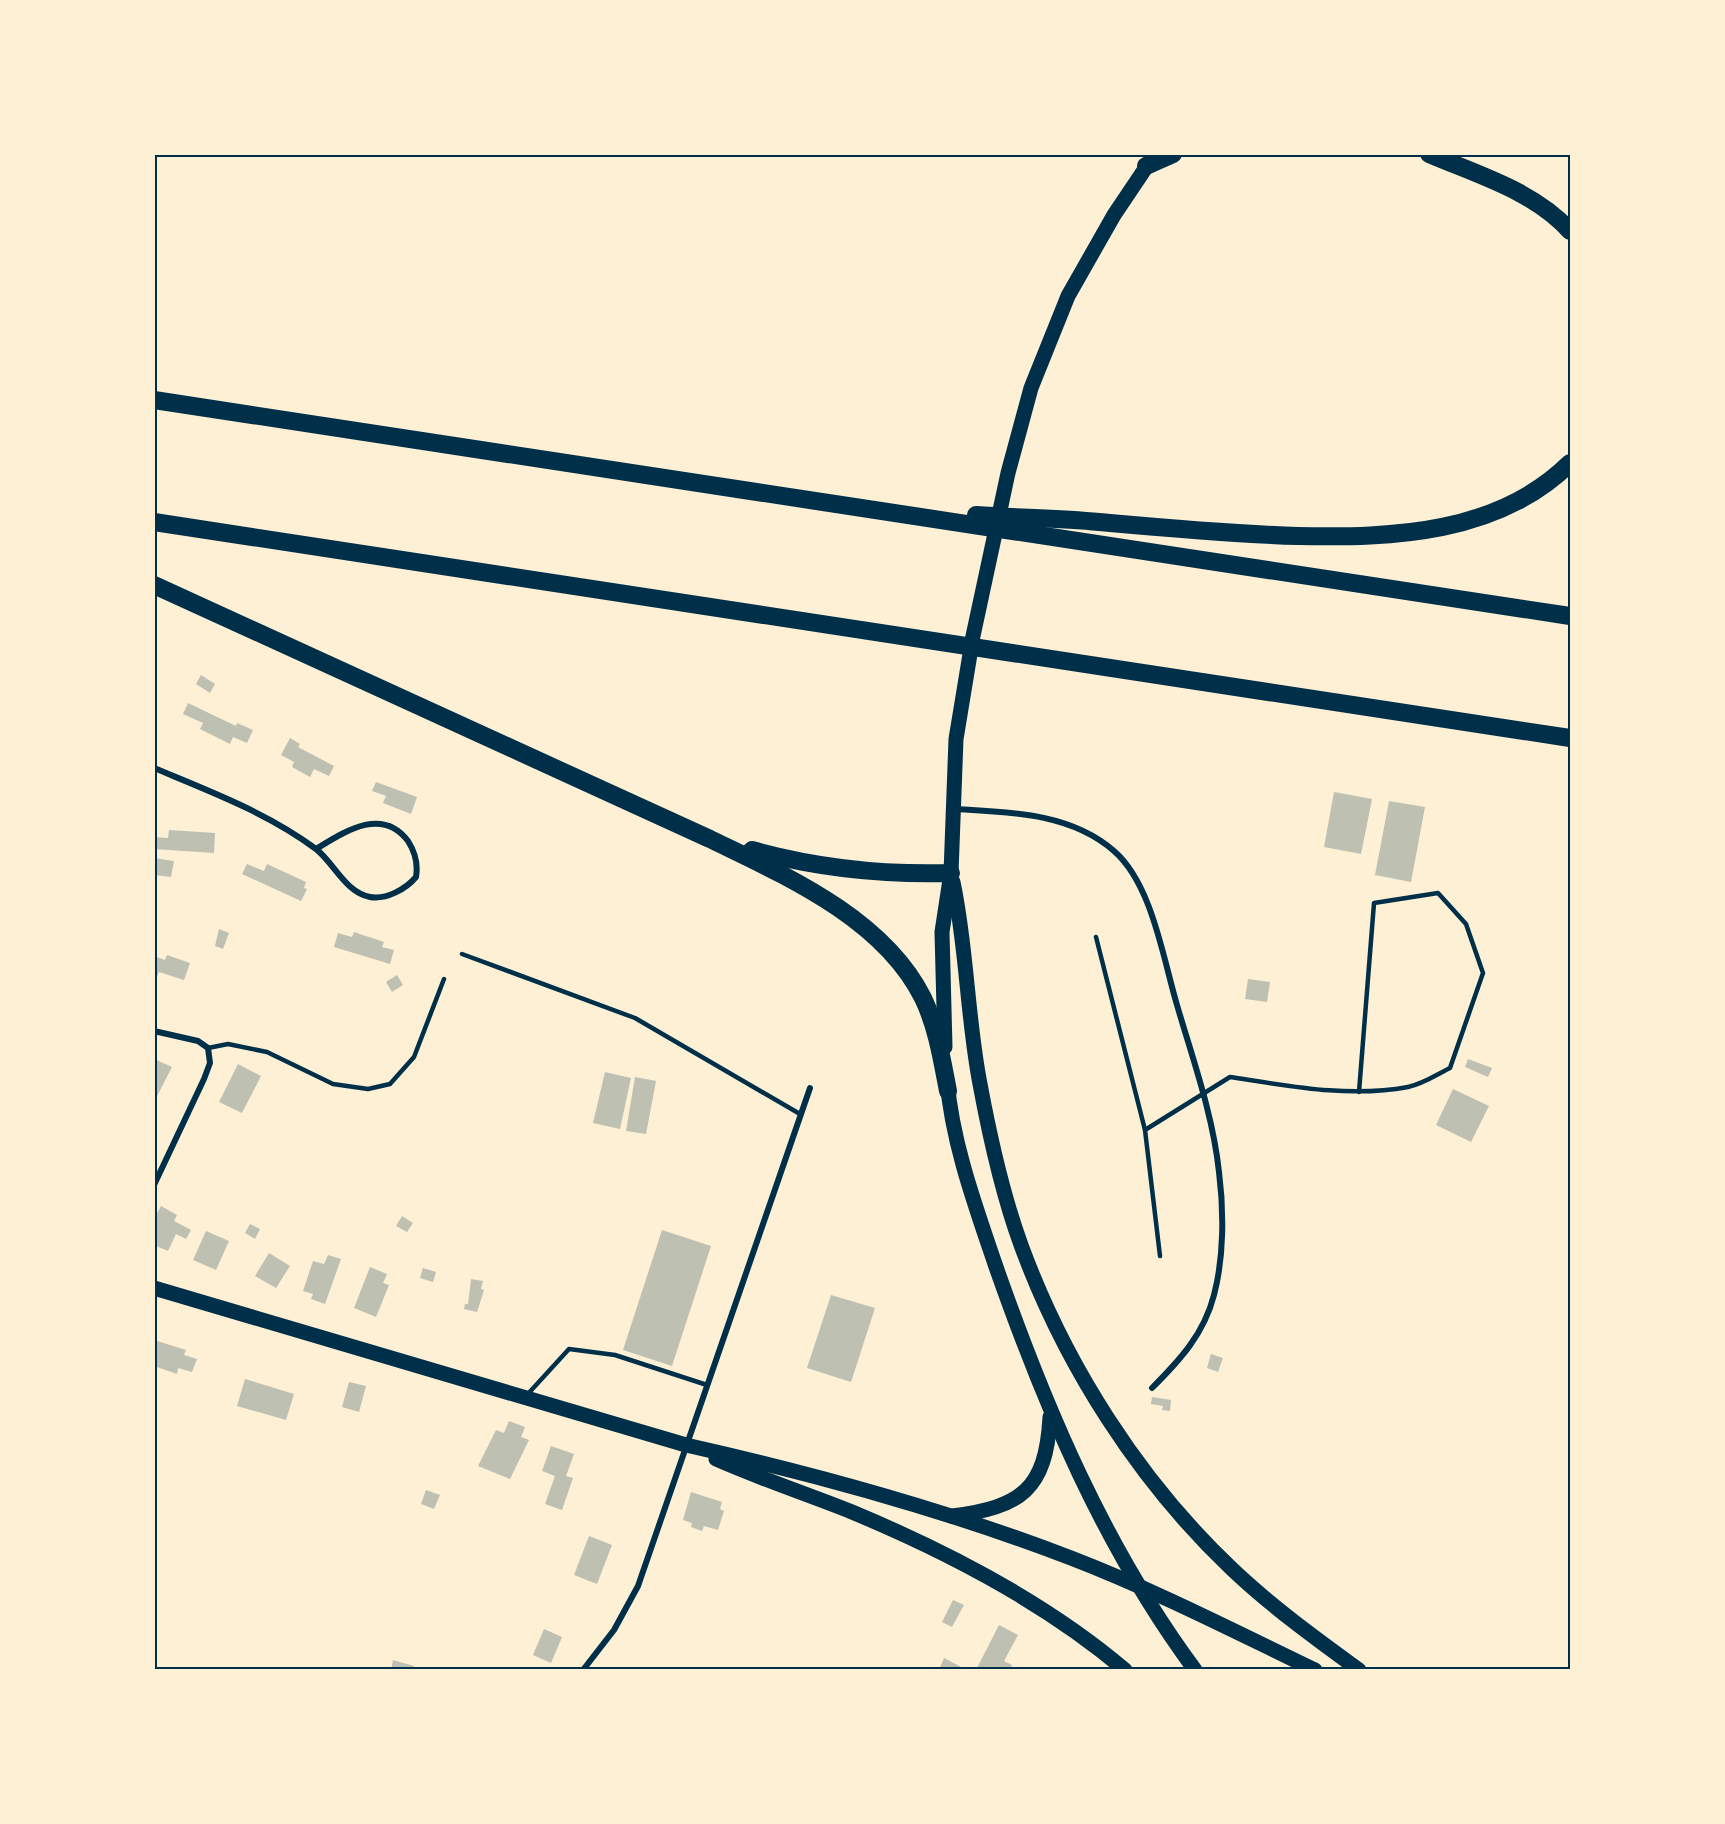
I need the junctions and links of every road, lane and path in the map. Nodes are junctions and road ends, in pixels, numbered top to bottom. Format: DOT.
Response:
graph roads {
  1 [pos="1173,154"];
  2 [pos="1429,154"];
  3 [pos="1151,160"];
  4 [pos="1570,231"];
  5 [pos="154,400"];
  6 [pos="1570,463"];
  7 [pos="874,510"];
  8 [pos="154,522"];
  9 [pos="154,585"];
  10 [pos="1570,616"];
  11 [pos="1570,738"];
  12 [pos="154,768"];
  13 [pos="952,809"];
  14 [pos="710,839"];
  15 [pos="316,849"];
  16 [pos="951,873"];
  17 [pos="1096,937"];
  18 [pos="462,954"];
  19 [pos="444,979"];
  20 [pos="154,1031"];
  21 [pos="208,1048"];
  22 [pos="810,1088"];
  23 [pos="948,1091"];
  24 [pos="1359,1092"];
  25 [pos="1204,1095"];
  26 [pos="800,1114"];
  27 [pos="1145,1130"];
  28 [pos="154,1185"];
  29 [pos="1160,1256"];
  30 [pos="154,1288"];
  31 [pos="707,1385"];
  32 [pos="1152,1388"];
  33 [pos="525,1397"];
  34 [pos="1050,1414"];
  35 [pos="686,1445"];
  36 [pos="948,1516"];
  37 [pos="1138,1585"];
  38 [pos="584,1670"];
  39 [pos="1125,1670"];
  40 [pos="1195,1670"];
  41 [pos="1315,1670"];
  42 [pos="1359,1670"];
  1 -- 3 [label="highway"];
  2 -- 4 [label="highway"];
  3 -- 13 [label="main road"];
  5 -- 7 [label="highway"];
  6 -- 7 [label="highway"];
  7 -- 10 [label="highway"];
  8 -- 11 [label="highway"];
  9 -- 14 [label="highway"];
  12 -- 15 [label="street"];
  13 -- 16 [label="main road"];
  13 -- 25 [label="street"];
  14 -- 16 [label="highway"];
  14 -- 23 [label="highway"];
  15 -- 15 [label="street"];
  16 -- 23 [label="main road"];
  16 -- 42 [label="main road"];
  17 -- 27 [label="lane"];
  18 -- 26 [label="lane"];
  19 -- 21 [label="lane"];
  20 -- 21 [label="street"];
  21 -- 28 [label="street"];
  22 -- 26 [label="street"];
  23 -- 34 [label="main road"];
  24 -- 24 [label="lane"];
  24 -- 25 [label="lane"];
  25 -- 27 [label="lane"];
  25 -- 32 [label="street"];
  26 -- 31 [label="street"];
  27 -- 29 [label="lane"];
  30 -- 33 [label="main road"];
  31 -- 33 [label="lane"];
  31 -- 35 [label="street"];
  33 -- 35 [label="main road"];
  34 -- 36 [label="main road"];
  34 -- 37 [label="main road"];
  35 -- 36 [label="main road"];
  35 -- 38 [label="street"];
  35 -- 39 [label="main road"];
  36 -- 37 [label="main road"];
  37 -- 40 [label="main road"];
  37 -- 41 [label="main road"];
}
